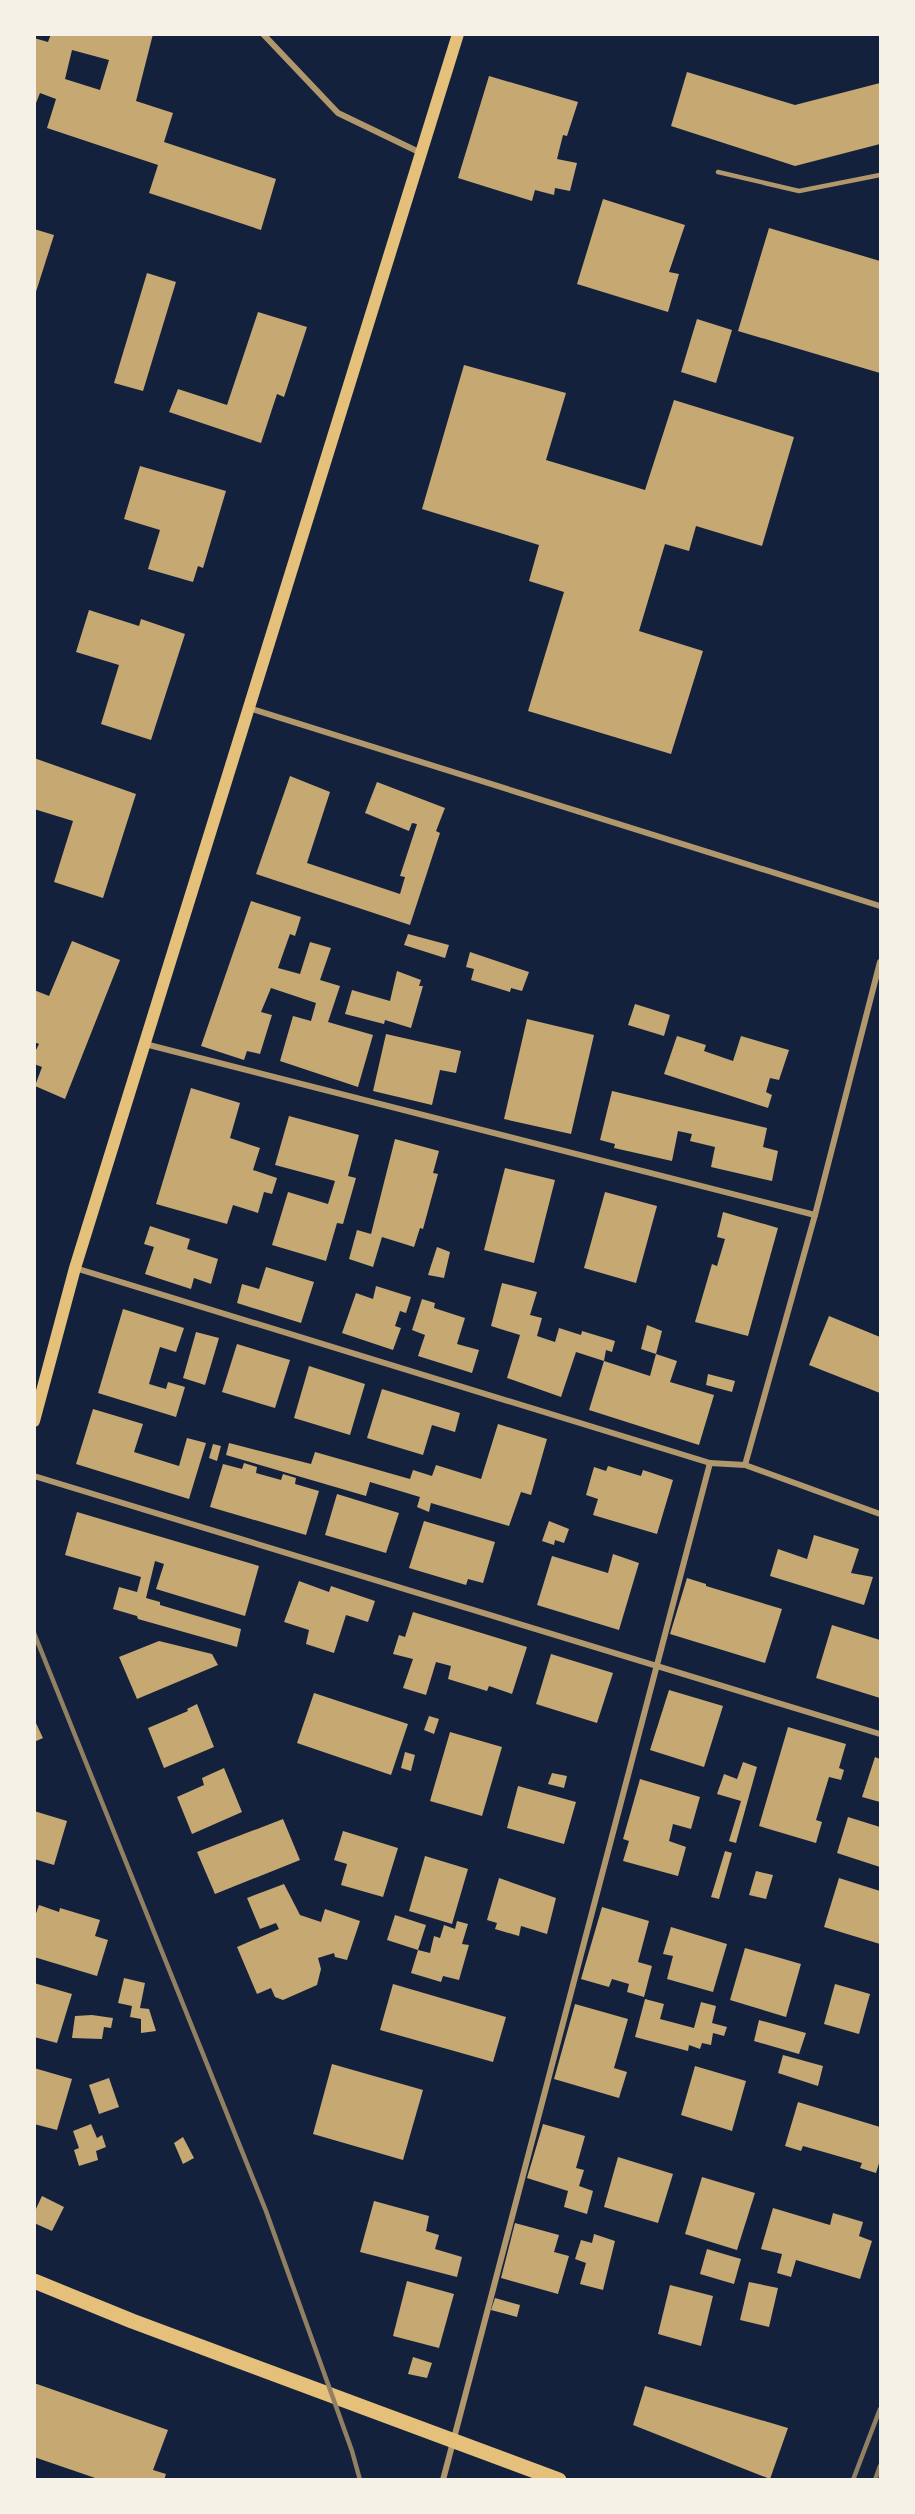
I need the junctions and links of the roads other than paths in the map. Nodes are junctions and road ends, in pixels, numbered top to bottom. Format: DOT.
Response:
graph roads {
  1 [pos="263,34"];
  2 [pos="458,34"];
  3 [pos="421,153"];
  4 [pos="718,172"];
  5 [pos="880,175"];
  6 [pos="248,708"];
  7 [pos="880,906"];
  8 [pos="880,962"];
  9 [pos="145,1044"];
  10 [pos="815,1215"];
  11 [pos="75,1268"];
  12 [pos="34,1421"];
  13 [pos="710,1463"];
  14 [pos="745,1465"];
  15 [pos="34,1476"];
  16 [pos="880,1514"];
  17 [pos="657,1664"];
  18 [pos="880,1734"];
  19 [pos="34,2281"];
  20 [pos="443,2480"];
  21 [pos="559,2480"];
  1 -- 3 [label="street"];
  2 -- 3 [label="main road"];
  3 -- 6 [label="main road"];
  4 -- 5 [label="lane"];
  6 -- 7 [label="street"];
  6 -- 9 [label="main road"];
  8 -- 10 [label="street"];
  9 -- 10 [label="street"];
  9 -- 11 [label="main road"];
  10 -- 14 [label="street"];
  11 -- 12 [label="main road"];
  11 -- 13 [label="street"];
  13 -- 14 [label="street"];
  13 -- 17 [label="street"];
  14 -- 16 [label="street"];
  15 -- 17 [label="street"];
  17 -- 18 [label="street"];
  17 -- 20 [label="street"];
  19 -- 21 [label="main road"];
}
